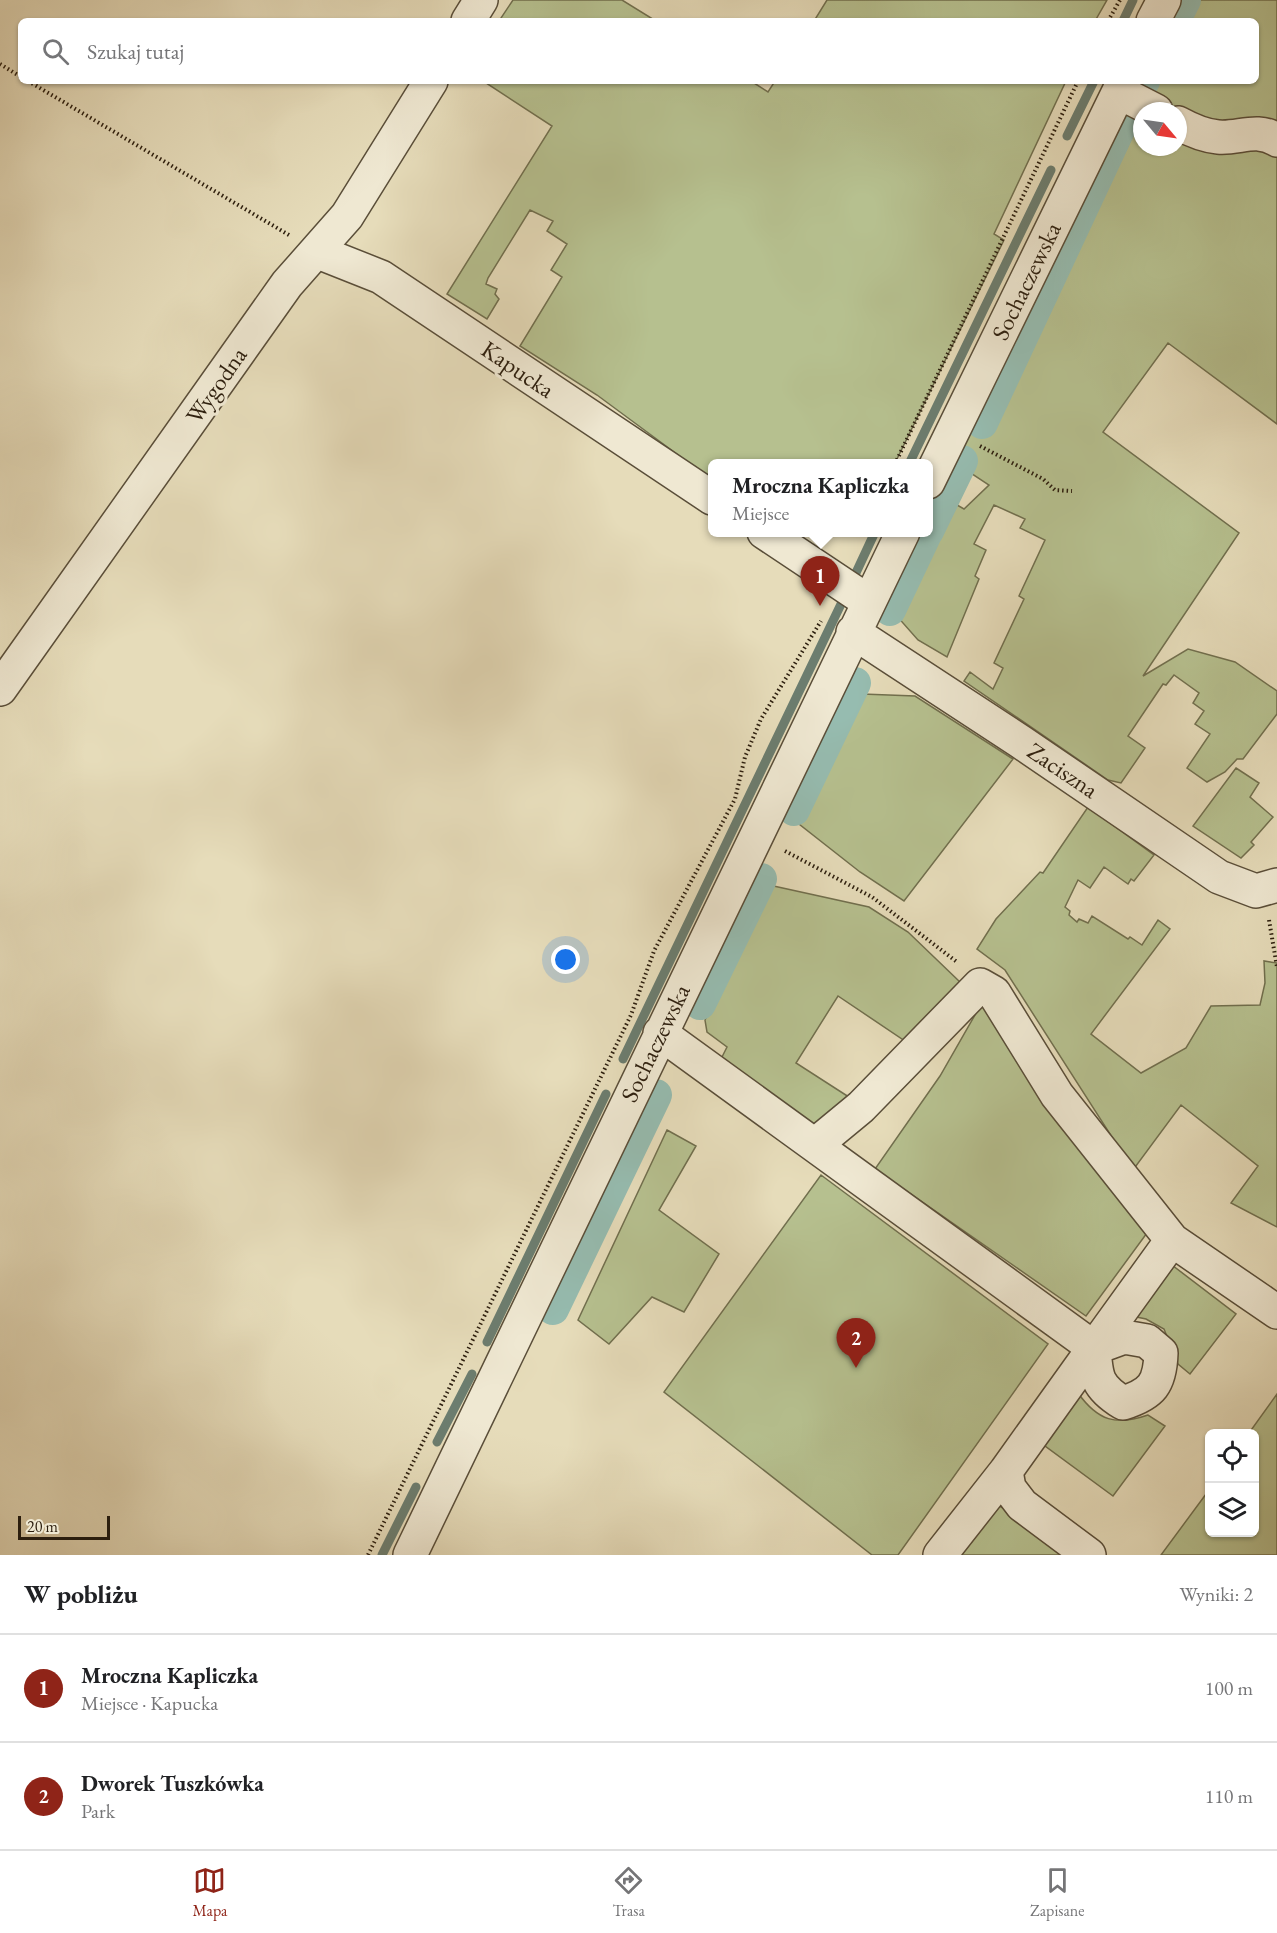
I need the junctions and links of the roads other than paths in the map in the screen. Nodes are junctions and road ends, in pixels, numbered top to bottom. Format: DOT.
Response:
graph roads {
  1 [pos="481,0"];
  2 [pos="1164,0"];
  3 [pos="470,18"];
  4 [pos="1155,18"];
  5 [pos="429,84"];
  6 [pos="1122,86"];
  7 [pos="1144,102"];
  8 [pos="1187,126"];
  9 [pos="1277,140"];
  10 [pos="318,252"];
  11 [pos="933,472"];
  12 [pos="708,495"];
  13 [pos="772,537"];
  14 [pos="901,537"];
  15 [pos="869,602"];
  16 [pos="853,632"];
  17 [pos="0,689"];
  18 [pos="1270,887"];
  19 [pos="660,1033"];
  20 [pos="815,1145"];
  21 [pos="1172,1240"];
  22 [pos="1277,1312"];
  23 [pos="1094,1348"];
  24 [pos="1006,1471"];
  25 [pos="410,1555"];
  26 [pos="940,1555"];
  27 [pos="1089,1555"];
  1 -- 3 [label="street"];
  2 -- 4 [label="street"];
  5 -- 10 [label="street, Wygodna"];
  6 -- 7 [label="street"];
  6 -- 11 [label="street, Sochaczewska"];
  8 -- 9 [label="street"];
  10 -- 12 [label="street, Kapucka"];
  10 -- 17 [label="street, Wygodna"];
  13 -- 15 [label="street"];
  14 -- 15 [label="street, Sochaczewska"];
  15 -- 16 [label="street, Sochaczewska"];
  16 -- 18 [label="street, Zaciszna"];
  16 -- 19 [label="street, Sochaczewska"];
  19 -- 20 [label="street"];
  19 -- 25 [label="street, Sochaczewska"];
  20 -- 21 [label="street"];
  20 -- 23 [label="street"];
  21 -- 22 [label="street"];
  21 -- 23 [label="street"];
  23 -- 24 [label="street"];
  24 -- 26 [label="street"];
  24 -- 27 [label="street"];
}
